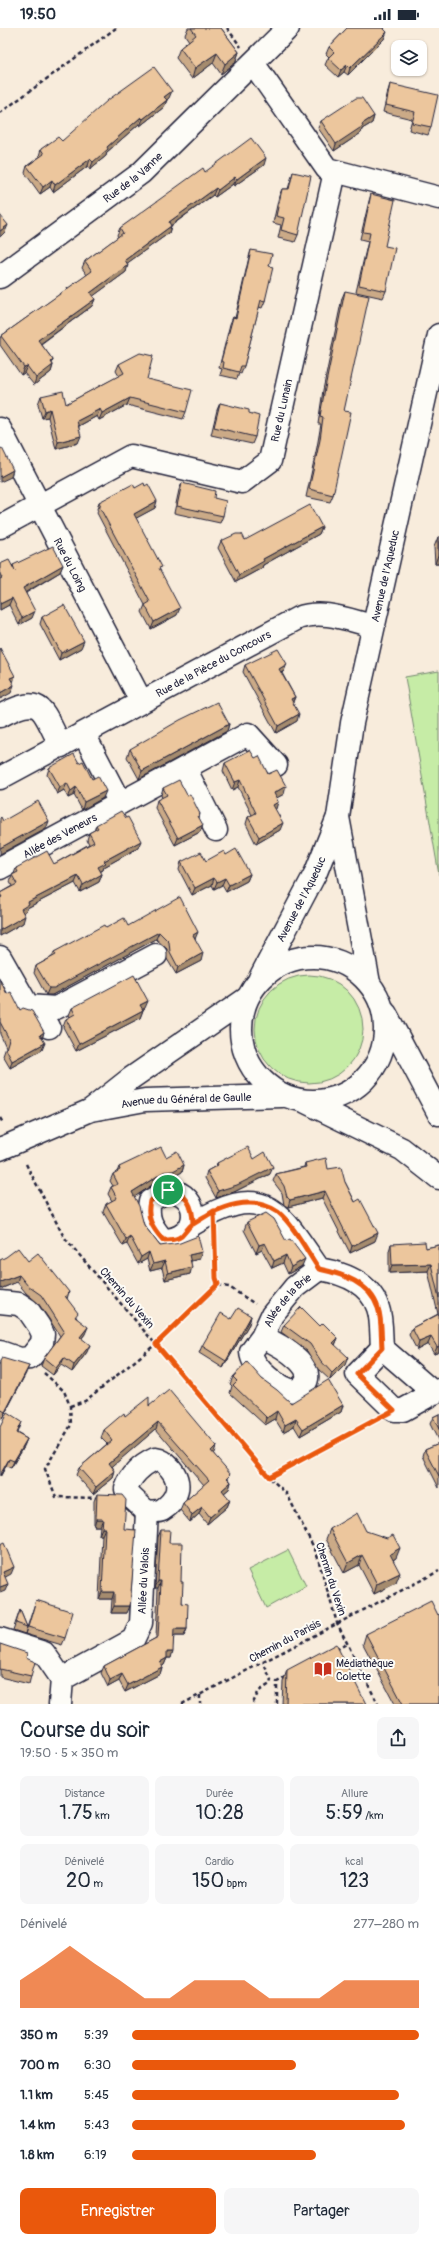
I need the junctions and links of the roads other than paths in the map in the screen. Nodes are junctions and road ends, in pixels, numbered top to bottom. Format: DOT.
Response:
graph roads {
  1 [pos="288,28"];
  2 [pos="253,63"];
  3 [pos="335,172"];
  4 [pos="439,198"];
  5 [pos="0,277"];
  6 [pos="439,335"];
  7 [pos="0,429"];
  8 [pos="39,506"];
  9 [pos="0,527"];
  10 [pos="373,626"];
  11 [pos="141,701"];
  12 [pos="0,716"];
  13 [pos="84,734"];
  14 [pos="61,746"];
  15 [pos="276,765"];
  16 [pos="185,768"];
  17 [pos="0,778"];
  18 [pos="120,803"];
  19 [pos="338,817"];
  20 [pos="216,830"];
  21 [pos="0,868"];
  22 [pos="156,955"];
  23 [pos="0,957"];
  24 [pos="260,978"];
  25 [pos="369,983"];
  26 [pos="246,999"];
  27 [pos="382,1006"];
  28 [pos="37,1007"];
  29 [pos="49,1027"];
  30 [pos="282,1096"];
  31 [pos="305,1102"];
  32 [pos="91,1110"];
  33 [pos="439,1114"];
  34 [pos="0,1149"];
  35 [pos="439,1178"];
  36 [pos="193,1224"];
  37 [pos="319,1269"];
  38 [pos="0,1302"];
  39 [pos="262,1337"];
  40 [pos="382,1348"];
  41 [pos="0,1352"];
  42 [pos="437,1391"];
  43 [pos="147,1512"];
  44 [pos="0,1639"];
  45 [pos="62,1679"];
  46 [pos="60,1704"];
  1 -- 2 [label="street, Rue de la Vanne"];
  2 -- 3 [label="street"];
  2 -- 5 [label="street, Rue de la Vanne"];
  3 -- 4 [label="street"];
  3 -- 8 [label="street, Rue du Lunain"];
  6 -- 10 [label="street, Avenue de l'Aqueduc"];
  7 -- 8 [label="street, Rue du Loing"];
  8 -- 9 [label="street, Rue du Lunain"];
  8 -- 11 [label="street, Rue du Loing"];
  10 -- 11 [label="street, Rue de la Pièce du Concours"];
  10 -- 19 [label="street, Avenue de l'Aqueduc"];
  11 -- 13 [label="street, Rue de la Pièce du Concours"];
  12 -- 14 [label="street"];
  13 -- 14 [label="street, Rue de la Pièce du Concours"];
  13 -- 18 [label="street"];
  14 -- 17 [label="street, Rue de la Pièce du Concours"];
  15 -- 16 [label="street, Allée des Veneurs"];
  16 -- 18 [label="street, Allée des Veneurs"];
  16 -- 20 [label="street"];
  18 -- 21 [label="street, Allée des Veneurs"];
  19 -- 24 [label="street, Avenue de l'Aqueduc"];
  19 -- 25 [label="street, Avenue de l'Aqueduc"];
  22 -- 28 [label="street"];
  23 -- 28 [label="street"];
  24 -- 25 [label="street"];
  24 -- 26 [label="street"];
  25 -- 27 [label="street"];
  26 -- 30 [label="street"];
  26 -- 32 [label="street, Avenue du Général de Gaulle"];
  27 -- 31 [label="street"];
  27 -- 33 [label="street"];
  28 -- 29 [label="street"];
  30 -- 31 [label="street"];
  30 -- 32 [label="street, Avenue du Général de Gaulle"];
  31 -- 35 [label="street"];
  32 -- 34 [label="street, Avenue du Général de Gaulle"];
  36 -- 37 [label="street, Allée de la Brie"];
  37 -- 39 [label="street, Allée de la Brie"];
  37 -- 40 [label="street, Allée de la Brie"];
  38 -- 41 [label="street"];
  40 -- 42 [label="street"];
  40 -- 42 [label="street"];
  43 -- 43 [label="street"];
  43 -- 45 [label="street, Allée du Valois"];
  44 -- 45 [label="street"];
  45 -- 46 [label="street"];
}
